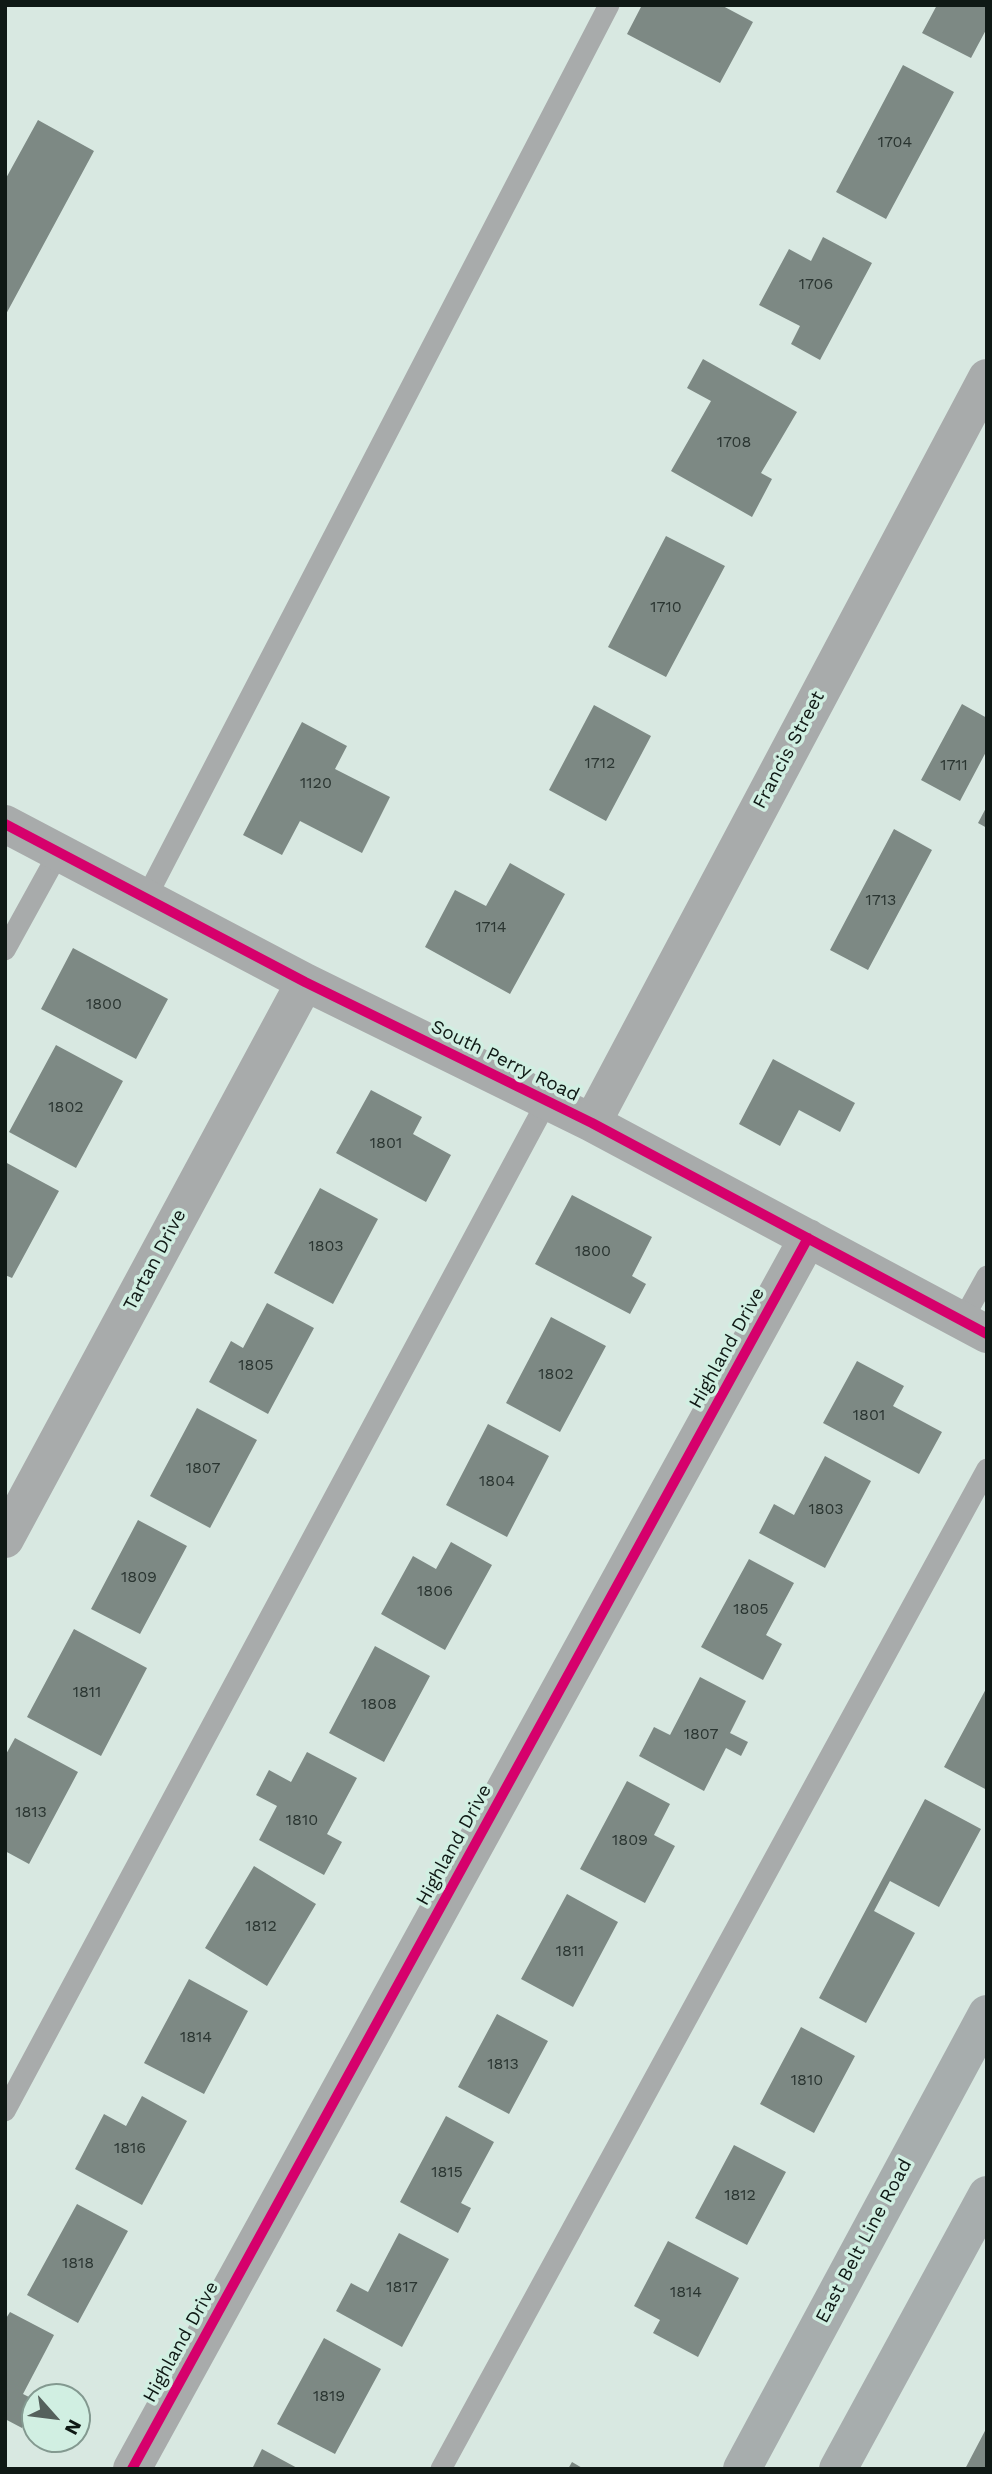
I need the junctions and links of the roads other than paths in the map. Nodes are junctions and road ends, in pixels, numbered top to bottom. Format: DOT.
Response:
graph roads {
  1 [pos="609,5"];
  2 [pos="987,378"];
  3 [pos="5,824"];
  4 [pos="59,852"];
  5 [pos="146,898"];
  6 [pos="5,950"];
  7 [pos="305,982"];
  8 [pos="548,1101"];
  9 [pos="592,1123"];
  10 [pos="808,1238"];
  11 [pos="987,1276"];
  12 [pos="975,1327"];
  13 [pos="987,1469"];
  14 [pos="5,1539"];
  15 [pos="987,2014"];
  16 [pos="5,2111"];
  17 [pos="987,2195"];
  18 [pos="132,2469"];
  19 [pos="441,2469"];
  20 [pos="742,2469"];
  21 [pos="838,2469"];
  1 -- 5 [label="lane"];
  2 -- 9 [label="street, Francis Street"];
  3 -- 4 [label="street, South Perry Road"];
  4 -- 5 [label="street, South Perry Road"];
  4 -- 6 [label="lane"];
  5 -- 7 [label="street, South Perry Road"];
  7 -- 8 [label="street, South Perry Road"];
  7 -- 14 [label="street, Tartan Drive"];
  8 -- 9 [label="street, South Perry Road"];
  8 -- 16 [label="lane"];
  9 -- 10 [label="street, South Perry Road"];
  10 -- 12 [label="street, South Perry Road"];
  10 -- 18 [label="street, Highland Drive"];
  11 -- 12 [label="lane"];
  13 -- 19 [label="lane"];
  15 -- 20 [label="main road, East Belt Line Road"];
  17 -- 21 [label="main road"];
}
